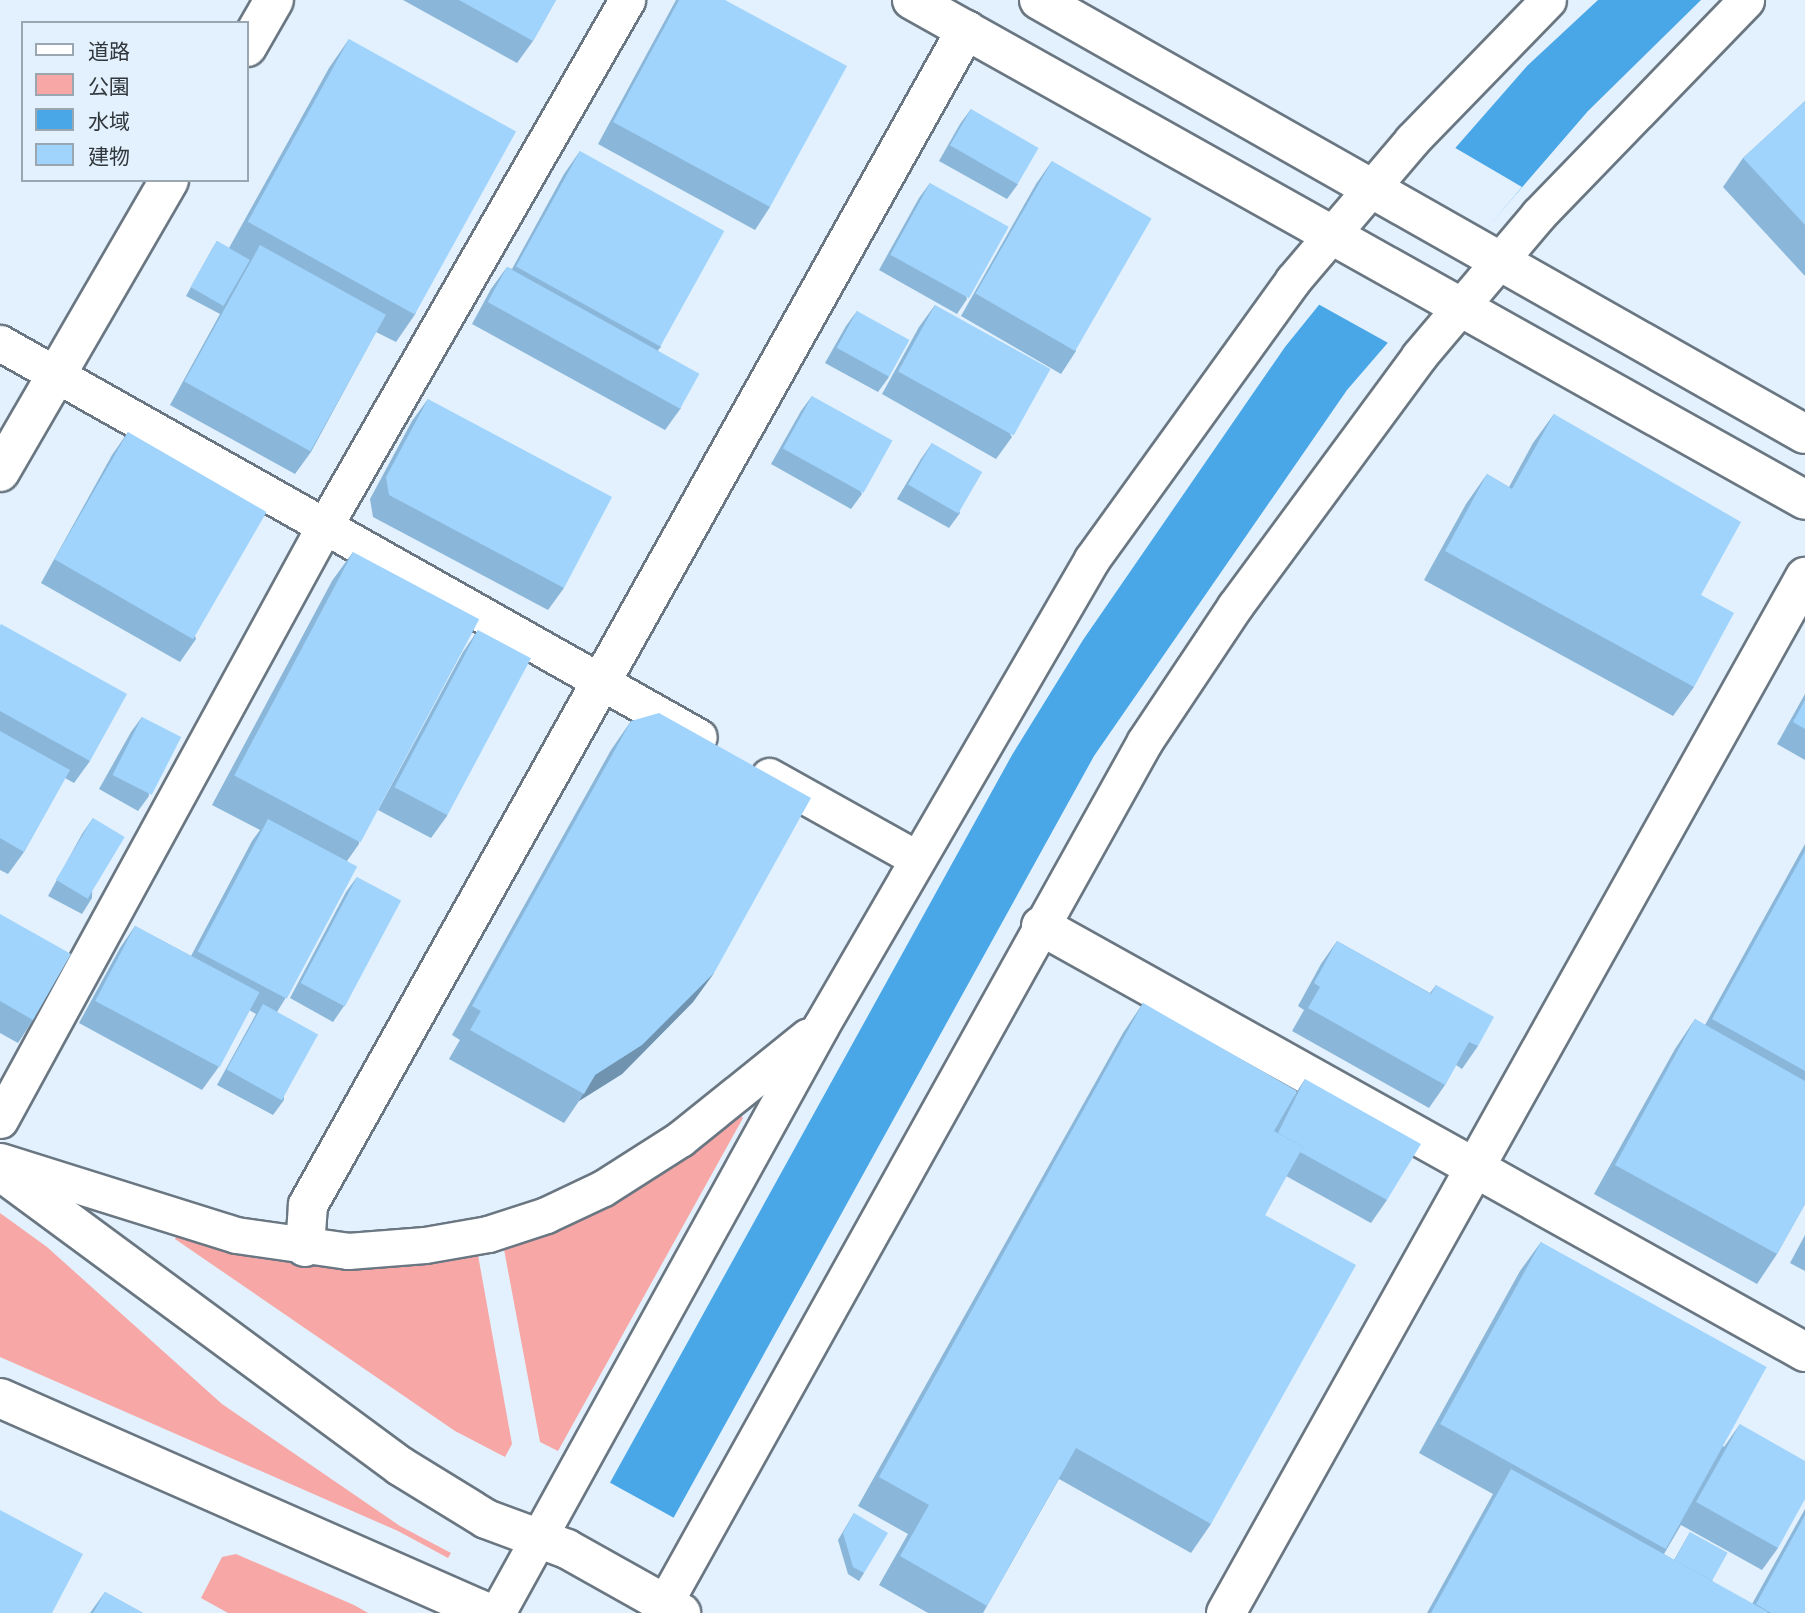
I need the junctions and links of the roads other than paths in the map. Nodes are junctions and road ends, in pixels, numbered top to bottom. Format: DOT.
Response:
graph roads {
  1 [pos="274,0"];
  2 [pos="627,0"];
  3 [pos="912,0"];
  4 [pos="1039,0"];
  5 [pos="1548,0"];
  6 [pos="1746,0"];
  7 [pos="966,30"];
  8 [pos="248,45"];
  9 [pos="168,182"];
  10 [pos="1386,198"];
  11 [pos="1347,243"];
  12 [pos="1485,255"];
  13 [pos="1447,300"];
  14 [pos="0,343"];
  15 [pos="55,374"];
  16 [pos="1805,434"];
  17 [pos="0,472"];
  18 [pos="1805,500"];
  19 [pos="325,525"];
  20 [pos="1805,577"];
  21 [pos="600,682"];
  22 [pos="916,858"];
  23 [pos="1041,926"];
  24 [pos="821,1026"];
  25 [pos="0,1120"];
  26 [pos="0,1161"];
  27 [pos="1474,1168"];
  28 [pos="0,1171"];
  29 [pos="305,1247"];
  30 [pos="1805,1352"];
  31 [pos="0,1398"];
  32 [pos="552,1544"];
  33 [pos="660,1605"];
  34 [pos="488,1613"];
  35 [pos="497,1613"];
  36 [pos="1226,1613"];
  1 -- 8 [label="street"];
  2 -- 19 [label="street"];
  3 -- 7 [label="street"];
  4 -- 10 [label="street"];
  5 -- 10 [label="street"];
  6 -- 12 [label="street"];
  7 -- 11 [label="street"];
  7 -- 21 [label="street"];
  9 -- 15 [label="street"];
  10 -- 11 [label="street"];
  10 -- 12 [label="street"];
  11 -- 13 [label="street"];
  11 -- 22 [label="street"];
  12 -- 13 [label="street"];
  12 -- 16 [label="street"];
  13 -- 18 [label="street"];
  13 -- 23 [label="street"];
  14 -- 15 [label="street"];
  15 -- 17 [label="street"];
  15 -- 19 [label="street"];
  19 -- 21 [label="street"];
  19 -- 25 [label="street"];
  20 -- 27 [label="street"];
  21 -- 22 [label="street"];
  21 -- 29 [label="street"];
  22 -- 24 [label="street"];
  23 -- 27 [label="street"];
  23 -- 33 [label="street"];
  24 -- 29 [label="street"];
  24 -- 32 [label="street"];
  26 -- 29 [label="street"];
  27 -- 30 [label="street"];
  27 -- 36 [label="street"];
  28 -- 32 [label="street"];
  31 -- 34 [label="street"];
  32 -- 33 [label="street"];
  32 -- 35 [label="street"];
}
